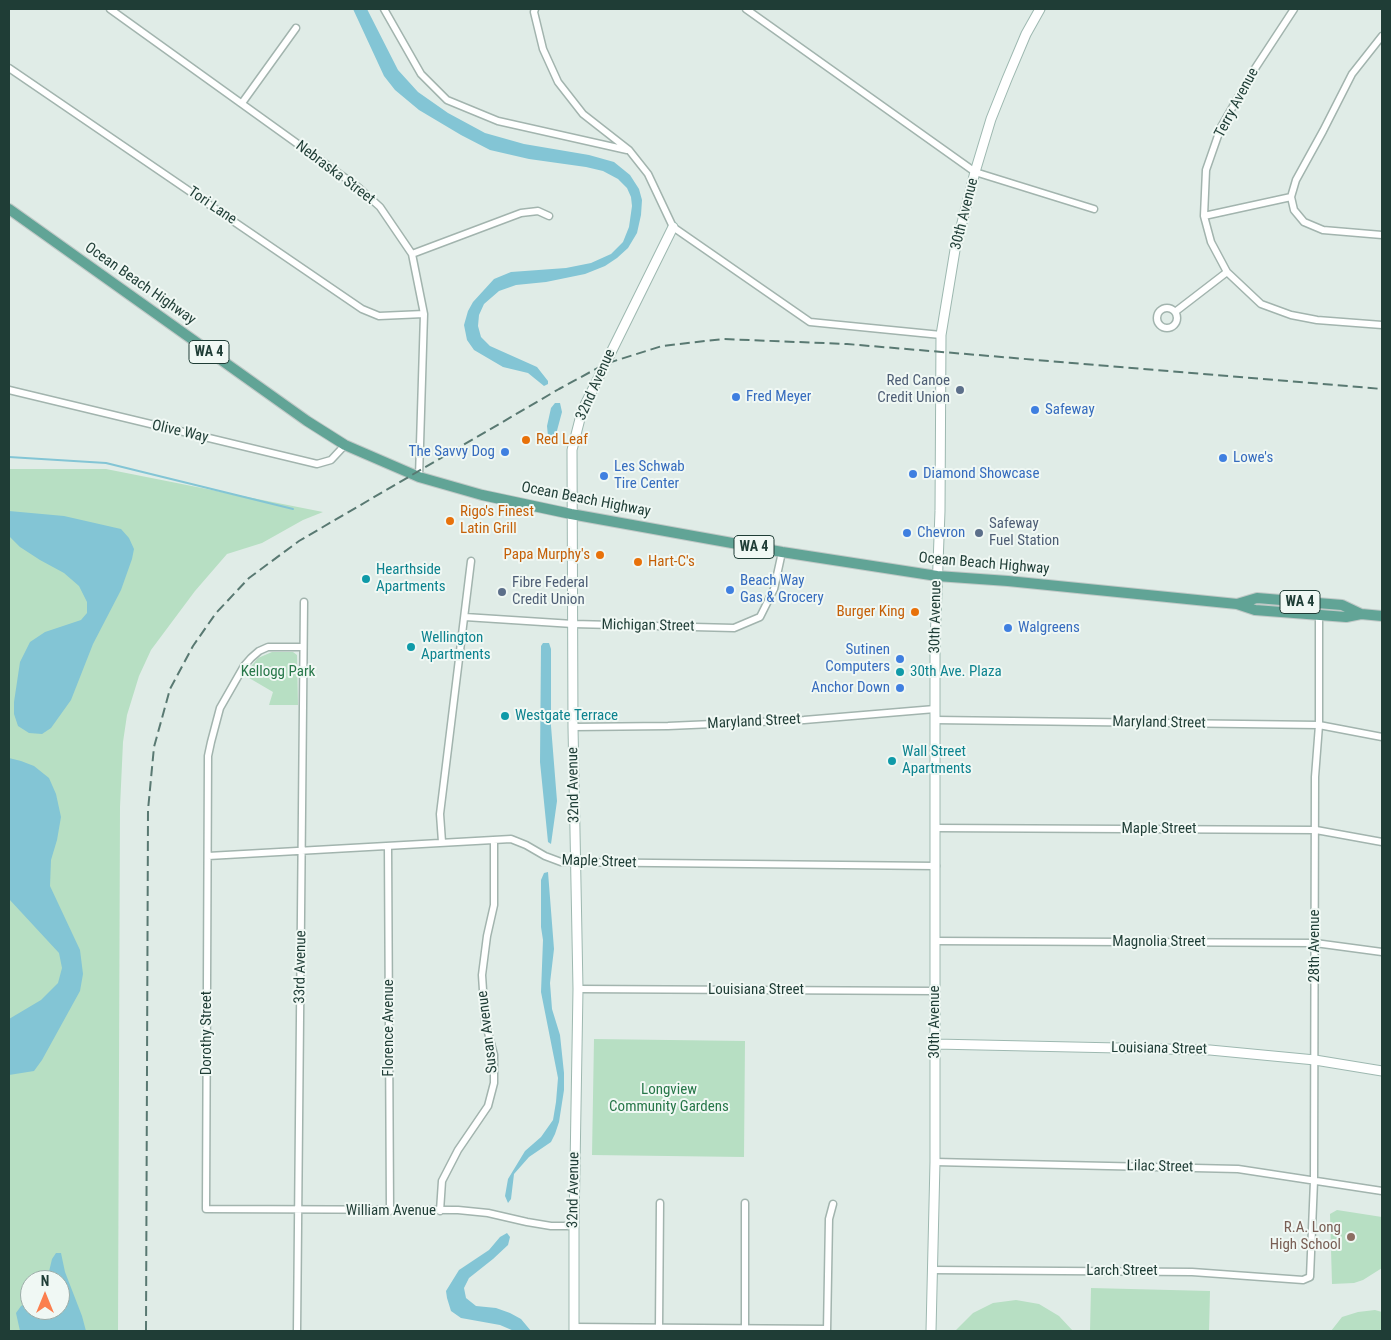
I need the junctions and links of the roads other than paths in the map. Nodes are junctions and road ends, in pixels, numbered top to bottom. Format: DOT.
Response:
graph roads {
  1 [pos="110,9"];
  2 [pos="384,9"];
  3 [pos="535,9"];
  4 [pos="746,9"];
  5 [pos="1040,9"];
  6 [pos="1294,9"];
  7 [pos="296,28"];
  8 [pos="1382,36"];
  9 [pos="9,68"];
  10 [pos="242,103"];
  11 [pos="628,150"];
  12 [pos="975,172"];
  13 [pos="1291,197"];
  14 [pos="9,209"];
  15 [pos="1094,209"];
  16 [pos="549,216"];
  17 [pos="1204,216"];
  18 [pos="674,227"];
  19 [pos="1382,235"];
  20 [pos="412,254"];
  21 [pos="1227,272"];
  22 [pos="1175,312"];
  23 [pos="424,314"];
  24 [pos="1382,325"];
  25 [pos="941,335"];
  26 [pos="9,390"];
  27 [pos="345,445"];
  28 [pos="419,478"];
  29 [pos="571,514"];
  30 [pos="782,552"];
  31 [pos="470,561"];
  32 [pos="937,576"];
  33 [pos="304,602"];
  34 [pos="1237,604"];
  35 [pos="1361,614"];
  36 [pos="1318,615"];
  37 [pos="1382,616"];
  38 [pos="464,617"];
  39 [pos="573,624"];
  40 [pos="303,646"];
  41 [pos="935,709"];
  42 [pos="935,720"];
  43 [pos="1319,725"];
  44 [pos="573,727"];
  45 [pos="1382,737"];
  46 [pos="935,828"];
  47 [pos="1316,830"];
  48 [pos="494,840"];
  49 [pos="442,842"];
  50 [pos="1382,842"];
  51 [pos="388,846"];
  52 [pos="302,851"];
  53 [pos="208,856"];
  54 [pos="576,863"];
  55 [pos="936,866"];
  56 [pos="936,940"];
  57 [pos="1315,943"];
  58 [pos="1382,952"];
  59 [pos="578,989"];
  60 [pos="934,991"];
  61 [pos="935,1044"];
  62 [pos="1315,1060"];
  63 [pos="1382,1071"];
  64 [pos="935,1162"];
  65 [pos="1314,1182"];
  66 [pos="1382,1191"];
  67 [pos="660,1203"];
  68 [pos="745,1203"];
  69 [pos="833,1204"];
  70 [pos="206,1209"];
  71 [pos="299,1211"];
  72 [pos="390,1211"];
  73 [pos="440,1211"];
  74 [pos="574,1226"];
  75 [pos="932,1270"];
  76 [pos="1310,1277"];
  77 [pos="659,1327"];
  78 [pos="745,1328"];
  79 [pos="574,1329"];
  80 [pos="828,1330"];
  81 [pos="298,1331"];
  82 [pos="931,1331"];
  1 -- 10 [label="street, Nebraska Street"];
  2 -- 11 [label="street"];
  3 -- 11 [label="street"];
  4 -- 12 [label="street"];
  5 -- 12 [label="street, 30th Avenue"];
  6 -- 17 [label="street, Terry Avenue"];
  7 -- 10 [label="street"];
  8 -- 13 [label="street"];
  9 -- 23 [label="street, Tori Lane"];
  10 -- 20 [label="street, Nebraska Street"];
  11 -- 18 [label="street"];
  12 -- 15 [label="street"];
  12 -- 25 [label="street, 30th Avenue"];
  13 -- 17 [label="street"];
  13 -- 19 [label="street"];
  14 -- 27 [label="main road, Ocean Beach Highway / WA 4"];
  16 -- 20 [label="street"];
  17 -- 21 [label="street, Terry Avenue"];
  18 -- 25 [label="street"];
  18 -- 29 [label="street, 32nd Avenue"];
  20 -- 23 [label="street, Nebraska Street"];
  21 -- 22 [label="street"];
  21 -- 24 [label="street, Terry Avenue"];
  23 -- 28 [label="street, Nebraska Street"];
  25 -- 32 [label="street, 30th Avenue"];
  26 -- 27 [label="street, Olive Way"];
  27 -- 28 [label="main road, Ocean Beach Highway / WA 4"];
  28 -- 29 [label="main road, Ocean Beach Highway / WA 4"];
  29 -- 30 [label="main road, Ocean Beach Highway / WA 4"];
  29 -- 39 [label="street, 32nd Avenue"];
  30 -- 32 [label="main road, Ocean Beach Highway / WA 4"];
  30 -- 39 [label="street, Michigan Street"];
  31 -- 38 [label="street"];
  32 -- 34 [label="main road, Ocean Beach Highway / WA 4"];
  32 -- 41 [label="street, 30th Avenue"];
  33 -- 40 [label="street, 33rd Avenue"];
  34 -- 35 [label="main road, Ocean Beach Highway / WA 4"];
  34 -- 36 [label="main road, Ocean Beach Highway / WA 4"];
  35 -- 36 [label="main road, Ocean Beach Highway / WA 4"];
  35 -- 37 [label="main road, Ocean Beach Highway / WA 4"];
  36 -- 43 [label="street, 28th Avenue"];
  38 -- 39 [label="street, Michigan Street"];
  38 -- 49 [label="street"];
  39 -- 44 [label="street, 32nd Avenue"];
  40 -- 52 [label="street, 33rd Avenue"];
  40 -- 53 [label="street, Dorothy Street"];
  41 -- 42 [label="street, 30th Avenue"];
  41 -- 44 [label="street, Maryland Street"];
  42 -- 43 [label="street, Maryland Street"];
  42 -- 46 [label="street, 30th Avenue"];
  43 -- 45 [label="street, Maryland Street"];
  43 -- 47 [label="street, 28th Avenue"];
  44 -- 54 [label="street, 32nd Avenue"];
  46 -- 47 [label="street, Maple Street"];
  46 -- 55 [label="street, 30th Avenue"];
  47 -- 50 [label="street, Maple Street"];
  47 -- 57 [label="street, 28th Avenue"];
  48 -- 49 [label="street, Maple Street"];
  48 -- 54 [label="street, Maple Street"];
  48 -- 73 [label="street, Susan Avenue"];
  49 -- 51 [label="street, Maple Street"];
  51 -- 52 [label="street, Maple Street"];
  51 -- 72 [label="street, Florence Avenue"];
  52 -- 53 [label="street, Maple Street"];
  52 -- 71 [label="street, 33rd Avenue"];
  53 -- 70 [label="street, Dorothy Street"];
  54 -- 55 [label="street, Maple Street"];
  54 -- 59 [label="street, 32nd Avenue"];
  55 -- 56 [label="street, 30th Avenue"];
  56 -- 57 [label="street, Magnolia Street"];
  56 -- 60 [label="street, 30th Avenue"];
  57 -- 58 [label="street, Magnolia Street"];
  57 -- 62 [label="street, 28th Avenue"];
  59 -- 60 [label="street, Louisiana Street"];
  59 -- 74 [label="street, 32nd Avenue"];
  60 -- 61 [label="street, 30th Avenue"];
  61 -- 62 [label="street, Louisiana Street"];
  61 -- 64 [label="street, 30th Avenue"];
  62 -- 63 [label="street, Louisiana Street"];
  62 -- 65 [label="street, 28th Avenue"];
  64 -- 65 [label="street, Lilac Street"];
  64 -- 75 [label="street, 30th Avenue"];
  65 -- 66 [label="street, Lilac Street"];
  65 -- 76 [label="street, 28th Avenue"];
  67 -- 77 [label="street"];
  68 -- 78 [label="street"];
  69 -- 80 [label="street"];
  70 -- 71 [label="street, William Avenue"];
  71 -- 72 [label="street, William Avenue"];
  71 -- 81 [label="street, 33rd Avenue"];
  72 -- 73 [label="street, William Avenue"];
  73 -- 74 [label="street, William Avenue"];
  74 -- 79 [label="street, 32nd Avenue"];
  75 -- 76 [label="street, Larch Street"];
  75 -- 82 [label="street, 30th Avenue"];
  77 -- 78 [label="street"];
  77 -- 79 [label="street"];
  78 -- 80 [label="street"];
}
